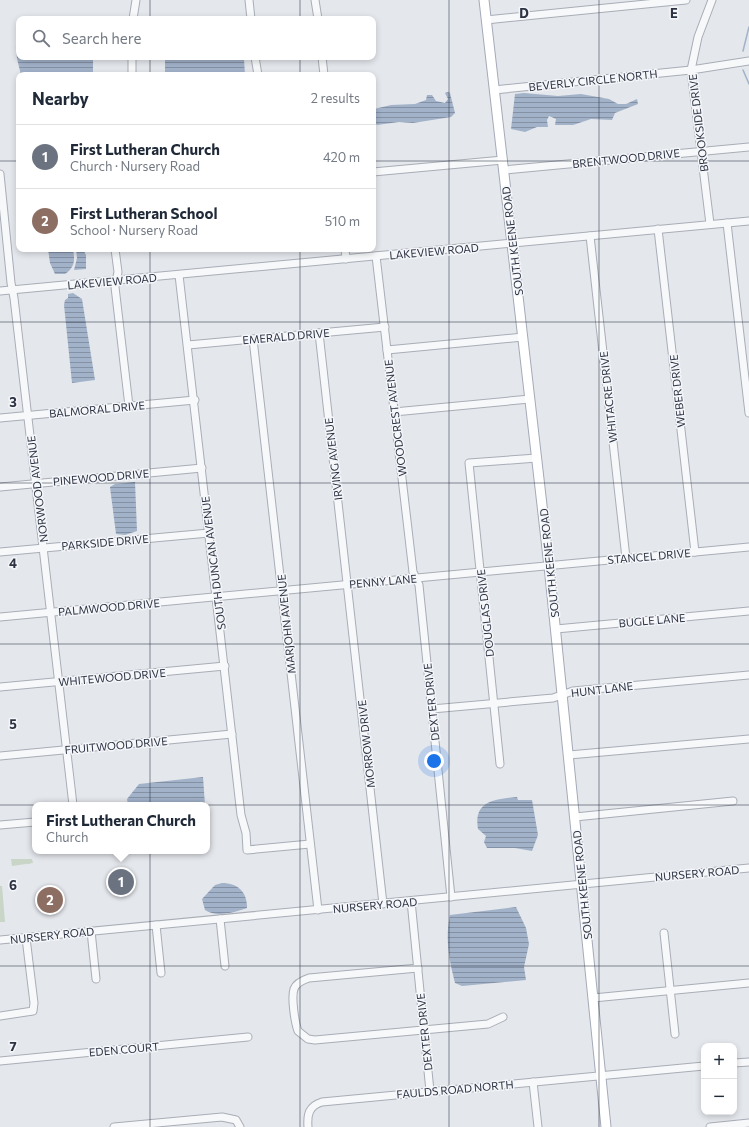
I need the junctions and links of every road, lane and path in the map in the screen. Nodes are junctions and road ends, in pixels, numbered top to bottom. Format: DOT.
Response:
graph roads {
  1 [pos="136,0"];
  2 [pos="249,0"];
  3 [pos="316,0"];
  4 [pos="484,0"];
  5 [pos="686,0"];
  6 [pos="712,0"];
  7 [pos="133,16"];
  8 [pos="251,16"];
  9 [pos="318,16"];
  10 [pos="486,20"];
  11 [pos="132,60"];
  12 [pos="256,60"];
  13 [pos="322,60"];
  14 [pos="749,61"];
  15 [pos="691,70"];
  16 [pos="132,72"];
  17 [pos="258,72"];
  18 [pos="324,72"];
  19 [pos="494,90"];
  20 [pos="749,147"];
  21 [pos="701,151"];
  22 [pos="503,160"];
  23 [pos="504,170"];
  24 [pos="376,172"];
  25 [pos="0,174"];
  26 [pos="749,221"];
  27 [pos="727,223"];
  28 [pos="710,224"];
  29 [pos="658,229"];
  30 [pos="590,236"];
  31 [pos="512,243"];
  32 [pos="115,252"];
  33 [pos="345,252"];
  34 [pos="376,256"];
  35 [pos="346,259"];
  36 [pos="179,275"];
  37 [pos="116,280"];
  38 [pos="13,290"];
  39 [pos="0,291"];
  40 [pos="385,327"];
  41 [pos="318,333"];
  42 [pos="523,338"];
  43 [pos="253,339"];
  44 [pos="188,345"];
  45 [pos="387,350"];
  46 [pos="530,399"];
  47 [pos="194,400"];
  48 [pos="129,406"];
  49 [pos="394,412"];
  50 [pos="749,413"];
  51 [pos="28,416"];
  52 [pos="0,418"];
  53 [pos="537,458"];
  54 [pos="202,468"];
  55 [pos="36,483"];
  56 [pos="0,487"];
  57 [pos="209,533"];
  58 [pos="749,547"];
  59 [pos="44,548"];
  60 [pos="0,552"];
  61 [pos="695,552"];
  62 [pos="626,558"];
  63 [pos="549,566"];
  64 [pos="481,572"];
  65 [pos="416,579"];
  66 [pos="348,585"];
  67 [pos="283,591"];
  68 [pos="217,597"];
  69 [pos="749,611"];
  70 [pos="51,612"];
  71 [pos="0,617"];
  72 [pos="556,629"];
  73 [pos="225,666"];
  74 [pos="749,675"];
  75 [pos="59,682"];
  76 [pos="0,687"];
  77 [pos="562,695"];
  78 [pos="495,703"];
  79 [pos="432,709"];
  80 [pos="232,734"];
  81 [pos="749,739"];
  82 [pos="66,750"];
  83 [pos="569,755"];
  84 [pos="0,756"];
  85 [pos="500,764"];
  86 [pos="733,801"];
  87 [pos="73,802"];
  88 [pos="575,817"];
  89 [pos="32,822"];
  90 [pos="0,825"];
  91 [pos="310,844"];
  92 [pos="749,868"];
  93 [pos="582,884"];
  94 [pos="451,897"];
  95 [pos="411,901"];
  96 [pos="383,904"];
  97 [pos="318,910"];
  98 [pos="220,920"];
  99 [pos="156,925"];
  100 [pos="91,931"];
  101 [pos="664,933"];
  102 [pos="26,938"];
  103 [pos="0,940"];
  104 [pos="225,966"];
  105 [pos="418,968"];
  106 [pos="161,973"];
  107 [pos="96,979"];
  108 [pos="749,983"];
  109 [pos="671,990"];
  110 [pos="593,998"];
  111 [pos="0,1016"];
  112 [pos="503,1017"];
  113 [pos="424,1030"];
  114 [pos="675,1034"];
  115 [pos="248,1037"];
  116 [pos="0,1061"];
  117 [pos="749,1062"];
  118 [pos="737,1063"];
  119 [pos="701,1066"];
  120 [pos="601,1076"];
  121 [pos="533,1082"];
  122 [pos="430,1091"];
  123 [pos="749,1123"];
  124 [pos="114,1127"];
  125 [pos="240,1127"];
  126 [pos="308,1127"];
  127 [pos="538,1127"];
  128 [pos="606,1127"];
  129 [pos="710,1127"];
  1 -- 7 [label="street"];
  2 -- 8 [label="street"];
  3 -- 9 [label="street"];
  4 -- 10 [label="main road, SOUTH KEENE ROAD"];
  5 -- 10 [label="street"];
  6 -- 15 [label="street, BROOKSIDE DRIVE"];
  10 -- 19 [label="main road, SOUTH KEENE ROAD"];
  11 -- 16 [label="street"];
  12 -- 17 [label="street"];
  13 -- 18 [label="street"];
  14 -- 15 [label="street, BEVERLY CIRCLE NORTH"];
  15 -- 19 [label="street, BEVERLY CIRCLE NORTH"];
  15 -- 21 [label="street, BROOKSIDE DRIVE"];
  19 -- 22 [label="main road, SOUTH KEENE ROAD"];
  20 -- 21 [label="street, BRENTWOOD DRIVE"];
  21 -- 23 [label="street, BRENTWOOD DRIVE"];
  21 -- 28 [label="street, BROOKSIDE DRIVE"];
  22 -- 23 [label="main road, SOUTH KEENE ROAD"];
  22 -- 24 [label="street"];
  23 -- 31 [label="main road, SOUTH KEENE ROAD"];
  25 -- 38 [label="street, NORWOOD AVENUE"];
  26 -- 27 [label="street, LAKEVIEW ROAD"];
  27 -- 28 [label="street, LAKEVIEW ROAD"];
  27 -- 50 [label="street"];
  28 -- 29 [label="street, LAKEVIEW ROAD"];
  29 -- 30 [label="street, LAKEVIEW ROAD"];
  29 -- 61 [label="street, WEBER DRIVE"];
  30 -- 31 [label="street, LAKEVIEW ROAD"];
  30 -- 62 [label="street, WHITACRE DRIVE"];
  31 -- 34 [label="street, LAKEVIEW ROAD"];
  31 -- 42 [label="main road, SOUTH KEENE ROAD"];
  32 -- 37 [label="street"];
  33 -- 35 [label="street"];
  34 -- 35 [label="street, LAKEVIEW ROAD"];
  34 -- 40 [label="street, WOODCREST AVENUE"];
  35 -- 36 [label="street, LAKEVIEW ROAD"];
  36 -- 37 [label="street, LAKEVIEW ROAD"];
  36 -- 44 [label="street, SOUTH DUNCAN AVENUE"];
  37 -- 38 [label="street, LAKEVIEW ROAD"];
  37 -- 48 [label="street"];
  38 -- 39 [label="street, LAKEVIEW ROAD"];
  38 -- 51 [label="street, NORWOOD AVENUE"];
  40 -- 41 [label="street, EMERALD DRIVE"];
  40 -- 45 [label="street, WOODCREST AVENUE"];
  41 -- 43 [label="street, EMERALD DRIVE"];
  41 -- 66 [label="street, IRVING AVENUE"];
  42 -- 45 [label="street"];
  42 -- 46 [label="main road, SOUTH KEENE ROAD"];
  43 -- 44 [label="street, EMERALD DRIVE"];
  43 -- 67 [label="street, MARJOHN AVENUE"];
  44 -- 47 [label="street, SOUTH DUNCAN AVENUE"];
  45 -- 49 [label="street, WOODCREST AVENUE"];
  46 -- 49 [label="street"];
  46 -- 53 [label="main road, SOUTH KEENE ROAD"];
  47 -- 48 [label="street, BALMORAL DRIVE"];
  47 -- 54 [label="street, SOUTH DUNCAN AVENUE"];
  48 -- 51 [label="street, BALMORAL DRIVE"];
  49 -- 65 [label="street, WOODCREST AVENUE"];
  51 -- 52 [label="street, BALMORAL DRIVE"];
  51 -- 55 [label="street, NORWOOD AVENUE"];
  53 -- 63 [label="main road, SOUTH KEENE ROAD"];
  53 -- 64 [label="street, DOUGLAS DRIVE"];
  54 -- 55 [label="street, PINEWOOD DRIVE"];
  54 -- 57 [label="street, SOUTH DUNCAN AVENUE"];
  55 -- 56 [label="street, PINEWOOD DRIVE"];
  55 -- 59 [label="street, NORWOOD AVENUE"];
  57 -- 59 [label="street, PARKSIDE DRIVE"];
  57 -- 68 [label="street, SOUTH DUNCAN AVENUE"];
  58 -- 61 [label="street, STANCEL DRIVE"];
  59 -- 60 [label="street, PARKSIDE DRIVE"];
  59 -- 70 [label="street, NORWOOD AVENUE"];
  61 -- 62 [label="street, STANCEL DRIVE"];
  62 -- 63 [label="street, STANCEL DRIVE"];
  63 -- 64 [label="street, PENNY LANE"];
  63 -- 72 [label="main road, SOUTH KEENE ROAD"];
  64 -- 65 [label="street, PENNY LANE"];
  64 -- 78 [label="street, DOUGLAS DRIVE"];
  65 -- 66 [label="street, PENNY LANE"];
  65 -- 79 [label="street, DEXTER DRIVE"];
  66 -- 67 [label="street, PENNY LANE"];
  66 -- 96 [label="street, MORROW DRIVE"];
  67 -- 68 [label="street, PENNY LANE"];
  67 -- 91 [label="street, MARJOHN AVENUE"];
  68 -- 70 [label="street, PALMWOOD DRIVE"];
  68 -- 73 [label="street, SOUTH DUNCAN AVENUE"];
  69 -- 72 [label="street, BUGLE LANE"];
  70 -- 71 [label="street, PALMWOOD DRIVE"];
  70 -- 75 [label="street, NORWOOD AVENUE"];
  72 -- 77 [label="main road, SOUTH KEENE ROAD"];
  73 -- 75 [label="street, WHITEWOOD DRIVE"];
  73 -- 80 [label="street, SOUTH DUNCAN AVENUE"];
  74 -- 77 [label="street, HUNT LANE"];
  75 -- 76 [label="street, WHITEWOOD DRIVE"];
  75 -- 82 [label="street, NORWOOD AVENUE"];
  77 -- 78 [label="street, HUNT LANE"];
  77 -- 83 [label="main road, SOUTH KEENE ROAD"];
  78 -- 79 [label="street, HUNT LANE"];
  78 -- 85 [label="street, DOUGLAS DRIVE"];
  79 -- 94 [label="street, DEXTER DRIVE"];
  80 -- 82 [label="street, FRUITWOOD DRIVE"];
  80 -- 91 [label="street, SOUTH DUNCAN AVENUE"];
  81 -- 83 [label="street"];
  82 -- 84 [label="street, FRUITWOOD DRIVE"];
  82 -- 87 [label="street, NORWOOD AVENUE"];
  83 -- 88 [label="main road, SOUTH KEENE ROAD"];
  86 -- 88 [label="street"];
  88 -- 93 [label="main road, SOUTH KEENE ROAD"];
  89 -- 90 [label="street"];
  91 -- 97 [label="street, MARJOHN AVENUE"];
  92 -- 93 [label="street, NURSERY ROAD"];
  93 -- 94 [label="street, NURSERY ROAD"];
  93 -- 110 [label="main road, SOUTH KEENE ROAD"];
  94 -- 95 [label="street, NURSERY ROAD"];
  95 -- 96 [label="street, NURSERY ROAD"];
  95 -- 105 [label="street, DEXTER DRIVE"];
  96 -- 97 [label="street, NURSERY ROAD"];
  97 -- 98 [label="street, NURSERY ROAD"];
  98 -- 99 [label="street, NURSERY ROAD"];
  98 -- 104 [label="street"];
  99 -- 100 [label="street, NURSERY ROAD"];
  99 -- 106 [label="street"];
  100 -- 102 [label="street, NURSERY ROAD"];
  100 -- 107 [label="street"];
  101 -- 109 [label="street"];
  102 -- 103 [label="street, NURSERY ROAD"];
  102 -- 111 [label="street"];
  105 -- 113 [label="street, DEXTER DRIVE"];
  105 -- 113 [label="street"];
  108 -- 109 [label="street"];
  109 -- 110 [label="street"];
  109 -- 114 [label="street"];
  110 -- 120 [label="main road, SOUTH KEENE ROAD"];
  112 -- 113 [label="street"];
  113 -- 122 [label="street, DEXTER DRIVE"];
  115 -- 116 [label="street, EDEN COURT"];
  117 -- 118 [label="street"];
  119 -- 120 [label="street, FAULDS ROAD NORTH"];
  120 -- 121 [label="street, FAULDS ROAD NORTH"];
  120 -- 128 [label="main road, SOUTH KEENE ROAD"];
  121 -- 122 [label="street, FAULDS ROAD NORTH"];
  121 -- 127 [label="street"];
  122 -- 126 [label="street, FAULDS ROAD NORTH"];
  123 -- 129 [label="street"];
  124 -- 125 [label="street"];
}
